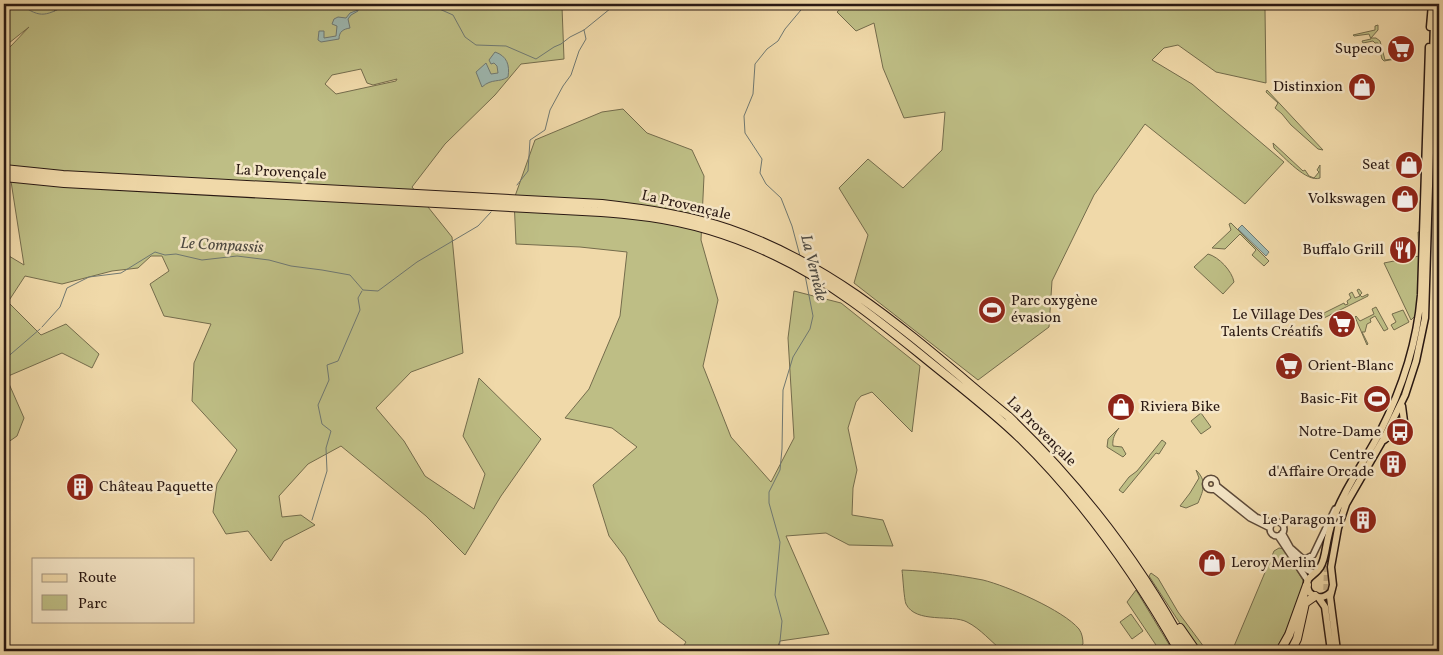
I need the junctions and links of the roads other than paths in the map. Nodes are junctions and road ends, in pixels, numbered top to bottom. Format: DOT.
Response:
graph roads {
  1 [pos="1432,4"];
  2 [pos="1436,4"];
  3 [pos="4,169"];
  4 [pos="4,177"];
  5 [pos="1402,402"];
  6 [pos="1390,419"];
  7 [pos="1404,422"];
  8 [pos="1386,427"];
  9 [pos="1400,432"];
  10 [pos="1381,442"];
  11 [pos="1216,487"];
  12 [pos="1342,501"];
  13 [pos="1271,526"];
  14 [pos="1280,535"];
  15 [pos="1292,549"];
  16 [pos="1327,566"];
  17 [pos="1316,572"];
  18 [pos="1332,578"];
  19 [pos="1307,583"];
  20 [pos="1147,584"];
  21 [pos="1331,592"];
  22 [pos="1317,597"];
  23 [pos="1326,600"];
  24 [pos="1179,651"];
  25 [pos="1187,651"];
  26 [pos="1196,651"];
  27 [pos="1280,651"];
  28 [pos="1291,651"];
  29 [pos="1334,651"];
  1 -- 6 [label="main road"];
  2 -- 5 [label="main road"];
  3 -- 20 [label="highway, La Provençale"];
  4 -- 24 [label="highway, La Provençale"];
  5 -- 6 [label="main road"];
  5 -- 7 [label="main road"];
  6 -- 7 [label="main road"];
  6 -- 8 [label="main road"];
  7 -- 9 [label="main road"];
  8 -- 9 [label="main road"];
  8 -- 10 [label="main road"];
  8 -- 12 [label="main road"];
  9 -- 10 [label="main road"];
  10 -- 18 [label="main road"];
  11 -- 13 [label="street"];
  12 -- 15 [label="street"];
  12 -- 16 [label="main road"];
  12 -- 17 [label="main road"];
  13 -- 14 [label="street"];
  13 -- 14 [label="street"];
  14 -- 15 [label="street"];
  14 -- 19 [label="street"];
  15 -- 17 [label="street"];
  17 -- 18 [label="main road"];
  17 -- 19 [label="main road"];
  18 -- 21 [label="main road"];
  19 -- 22 [label="main road"];
  19 -- 27 [label="highway"];
  20 -- 25 [label="highway, La Provençale"];
  20 -- 26 [label="highway"];
  21 -- 22 [label="main road"];
  21 -- 29 [label="main road"];
  22 -- 28 [label="highway"];
  22 -- 29 [label="main road"];
  23 -- 29 [label="main road"];
}
